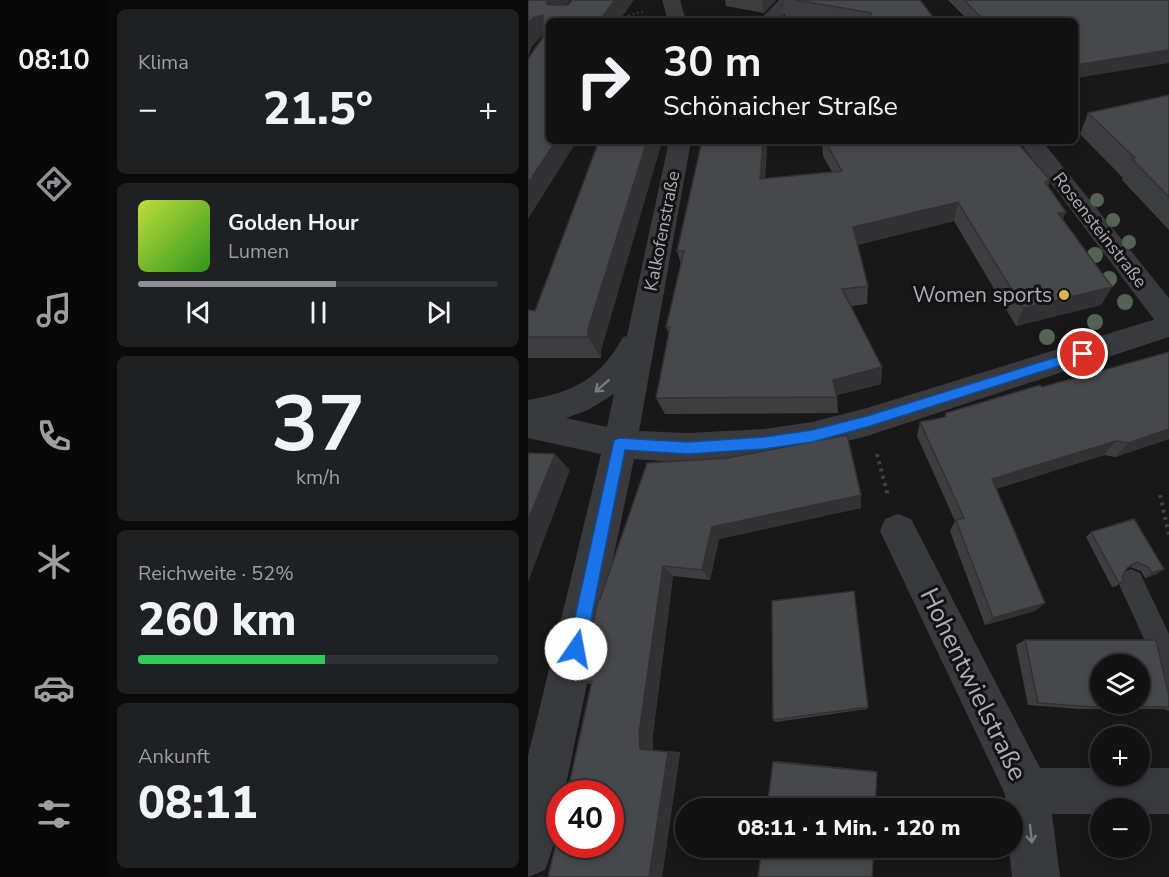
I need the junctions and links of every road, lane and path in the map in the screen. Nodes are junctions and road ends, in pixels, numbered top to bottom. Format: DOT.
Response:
graph roads {
  1 [pos="671,0"];
  2 [pos="789,0"];
  3 [pos="676,18"];
  4 [pos="771,18"];
  5 [pos="679,144"];
  6 [pos="1032,144"];
  7 [pos="1169,318"];
  8 [pos="644,321"];
  9 [pos="1169,326"];
  10 [pos="528,414"];
  11 [pos="867,422"];
  12 [pos="528,424"];
  13 [pos="619,444"];
  14 [pos="1160,495"];
  15 [pos="898,531"];
  16 [pos="1169,535"];
  17 [pos="1131,582"];
  18 [pos="1169,697"];
  19 [pos="1027,791"];
  20 [pos="1169,791"];
  21 [pos="528,853"];
  22 [pos="1036,877"];
  1 -- 3 [label="street"];
  2 -- 4 [label="street"];
  5 -- 8 [label="street, Kalkofenstraße"];
  6 -- 7 [label="street, Rosensteinstraße"];
  8 -- 10 [label="street, Kalkofenstraße, one-way"];
  8 -- 13 [label="street, Kalkofenstraße"];
  9 -- 11 [label="street"];
  11 -- 13 [label="street"];
  11 -- 15 [label="path"];
  12 -- 13 [label="street"];
  13 -- 21 [label="street, Kalkofenstraße"];
  14 -- 16 [label="path"];
  15 -- 19 [label="street, Hohentwielstraße"];
  17 -- 18 [label="lane"];
  19 -- 20 [label="street"];
  19 -- 22 [label="street, Hohentwielstraße, one-way"];
}
